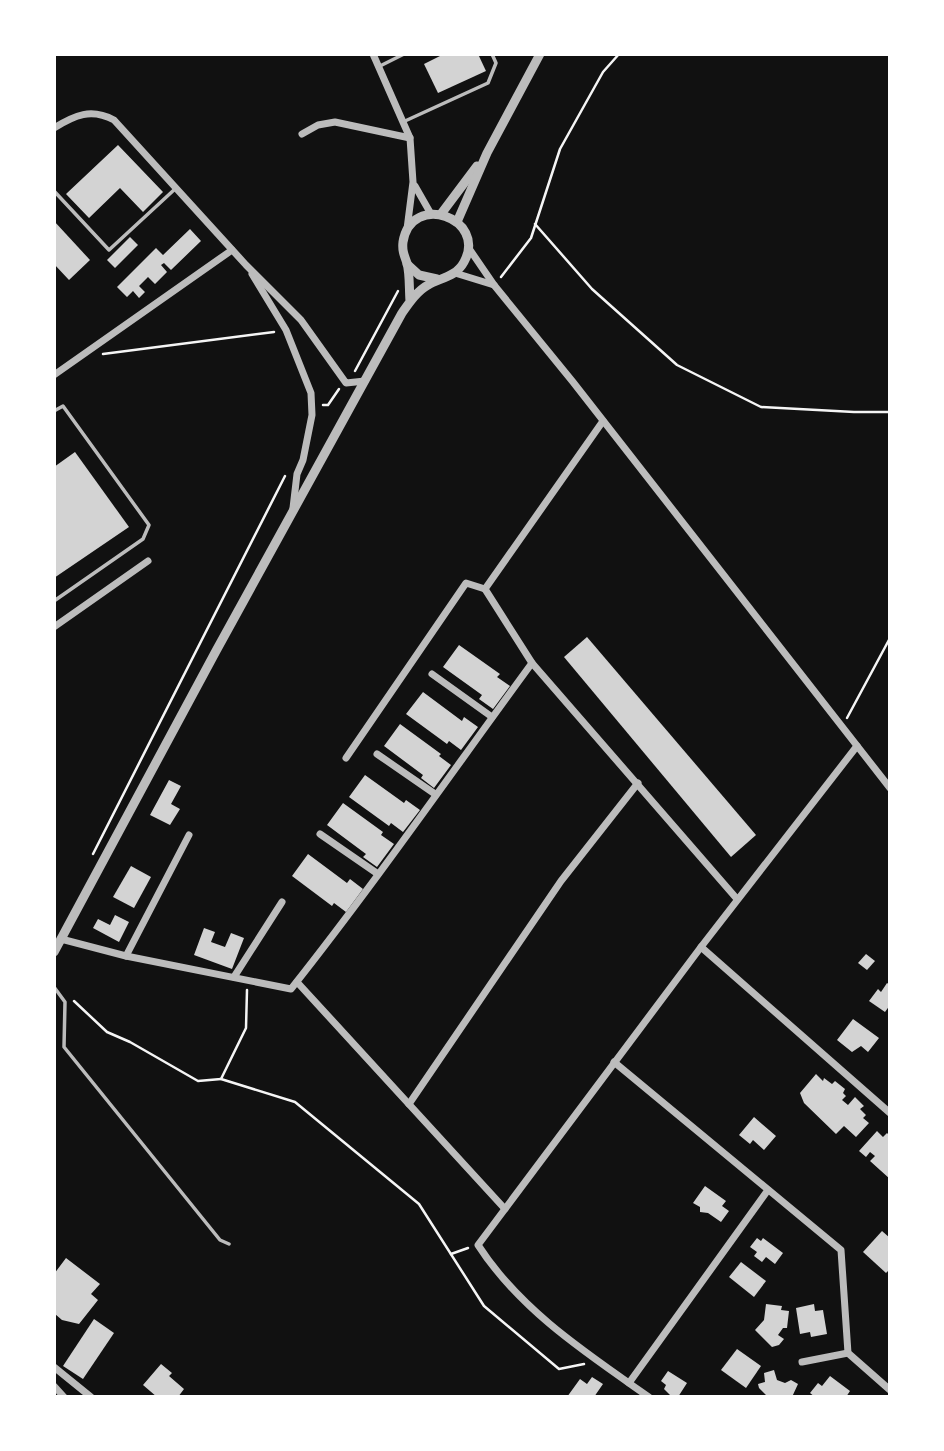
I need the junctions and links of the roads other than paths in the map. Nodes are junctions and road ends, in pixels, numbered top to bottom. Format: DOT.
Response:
graph roads {
  1 [pos="373,54"];
  2 [pos="404,54"];
  3 [pos="492,54"];
  4 [pos="540,54"];
  5 [pos="378,67"];
  6 [pos="403,122"];
  7 [pos="54,128"];
  8 [pos="302,134"];
  9 [pos="410,138"];
  10 [pos="487,153"];
  11 [pos="414,182"];
  12 [pos="177,187"];
  13 [pos="54,191"];
  14 [pos="436,214"];
  15 [pos="457,222"];
  16 [pos="407,229"];
  17 [pos="468,247"];
  18 [pos="232,250"];
  19 [pos="407,264"];
  20 [pos="246,265"];
  21 [pos="455,272"];
  22 [pos="442,278"];
  23 [pos="495,285"];
  24 [pos="410,301"];
  25 [pos="54,374"];
  26 [pos="365,381"];
  27 [pos="54,411"];
  28 [pos="603,421"];
  29 [pos="292,513"];
  30 [pos="148,561"];
  31 [pos="485,589"];
  32 [pos="54,601"];
  33 [pos="54,627"];
  34 [pos="532,663"];
  35 [pos="432,674"];
  36 [pos="492,717"];
  37 [pos="856,746"];
  38 [pos="377,754"];
  39 [pos="346,758"];
  40 [pos="638,783"];
  41 [pos="890,788"];
  42 [pos="435,794"];
  43 [pos="320,834"];
  44 [pos="189,835"];
  45 [pos="378,874"];
  46 [pos="737,899"];
  47 [pos="282,902"];
  48 [pos="61,939"];
  49 [pos="701,947"];
  50 [pos="54,952"];
  51 [pos="126,956"];
  52 [pos="233,977"];
  53 [pos="297,982"];
  54 [pos="54,987"];
  55 [pos="614,1062"];
  56 [pos="409,1104"];
  57 [pos="890,1113"];
  58 [pos="768,1190"];
  59 [pos="505,1209"];
  60 [pos="229,1244"];
  61 [pos="848,1353"];
  62 [pos="802,1362"];
  63 [pos="54,1367"];
  64 [pos="628,1383"];
  65 [pos="54,1386"];
  66 [pos="890,1390"];
  67 [pos="64,1397"];
  68 [pos="91,1397"];
  69 [pos="649,1397"];
  1 -- 5 [label="street"];
  2 -- 5 [label="lane"];
  3 -- 6 [label="lane"];
  4 -- 10 [label="street"];
  5 -- 6 [label="street"];
  6 -- 9 [label="street"];
  7 -- 12 [label="street"];
  8 -- 9 [label="street"];
  9 -- 11 [label="street"];
  10 -- 14 [label="street"];
  10 -- 15 [label="street"];
  11 -- 14 [label="street"];
  11 -- 16 [label="street"];
  12 -- 13 [label="lane"];
  12 -- 18 [label="street"];
  14 -- 15 [label="street"];
  14 -- 16 [label="street"];
  15 -- 17 [label="street"];
  16 -- 19 [label="street"];
  17 -- 21 [label="street"];
  17 -- 23 [label="street"];
  18 -- 20 [label="street"];
  18 -- 25 [label="street"];
  19 -- 22 [label="street"];
  19 -- 24 [label="street"];
  20 -- 26 [label="street"];
  20 -- 29 [label="street"];
  21 -- 22 [label="street"];
  21 -- 23 [label="street"];
  22 -- 24 [label="street"];
  23 -- 28 [label="street"];
  24 -- 26 [label="street"];
  26 -- 29 [label="street"];
  27 -- 32 [label="lane"];
  28 -- 31 [label="street"];
  28 -- 37 [label="street"];
  29 -- 48 [label="street"];
  30 -- 33 [label="street"];
  31 -- 34 [label="street"];
  31 -- 39 [label="street"];
  34 -- 36 [label="street"];
  34 -- 40 [label="street"];
  35 -- 36 [label="street"];
  36 -- 42 [label="street"];
  37 -- 41 [label="street"];
  37 -- 46 [label="street"];
  38 -- 42 [label="street"];
  40 -- 46 [label="street"];
  40 -- 56 [label="street"];
  42 -- 45 [label="street"];
  43 -- 45 [label="street"];
  44 -- 51 [label="street"];
  45 -- 53 [label="street"];
  46 -- 49 [label="street"];
  47 -- 52 [label="street"];
  48 -- 50 [label="street"];
  48 -- 51 [label="street"];
  49 -- 55 [label="street"];
  49 -- 57 [label="street"];
  51 -- 52 [label="street"];
  52 -- 53 [label="street"];
  53 -- 56 [label="street"];
  54 -- 60 [label="lane"];
  55 -- 58 [label="street"];
  55 -- 59 [label="street"];
  56 -- 59 [label="street"];
  58 -- 61 [label="street"];
  58 -- 64 [label="street"];
  59 -- 64 [label="street"];
  61 -- 62 [label="street"];
  61 -- 66 [label="street"];
  63 -- 68 [label="street"];
  64 -- 69 [label="street"];
  65 -- 67 [label="street"];
}
